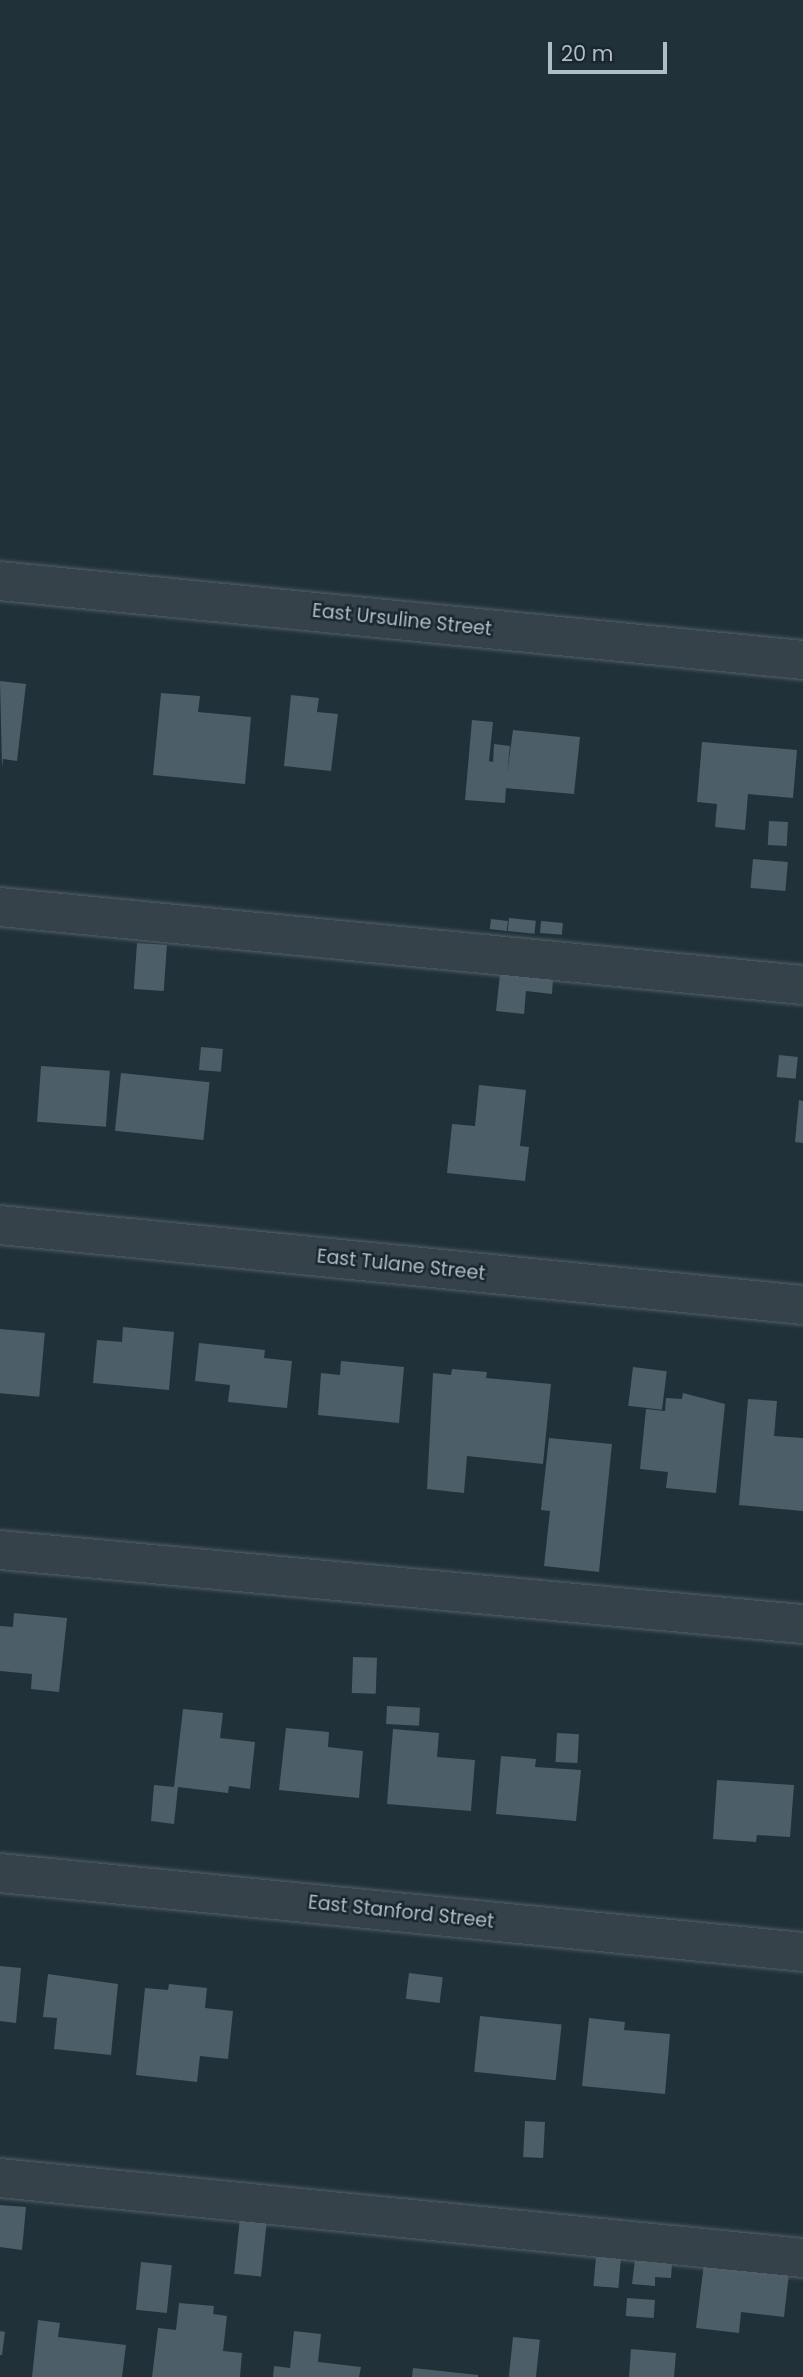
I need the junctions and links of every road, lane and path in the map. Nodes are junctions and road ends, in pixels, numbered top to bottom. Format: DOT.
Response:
graph roads {
  1 [pos="0,581"];
  2 [pos="803,660"];
  3 [pos="0,907"];
  4 [pos="803,985"];
  5 [pos="0,1225"];
  6 [pos="803,1305"];
  7 [pos="0,1550"];
  8 [pos="803,1624"];
  9 [pos="0,1873"];
  10 [pos="803,1952"];
  11 [pos="0,2178"];
  12 [pos="803,2258"];
  1 -- 2 [label="street, East Ursuline Street"];
  3 -- 4 [label="street"];
  5 -- 6 [label="street, East Tulane Street"];
  7 -- 8 [label="street"];
  9 -- 10 [label="street, East Stanford Street"];
  11 -- 12 [label="street"];
}
